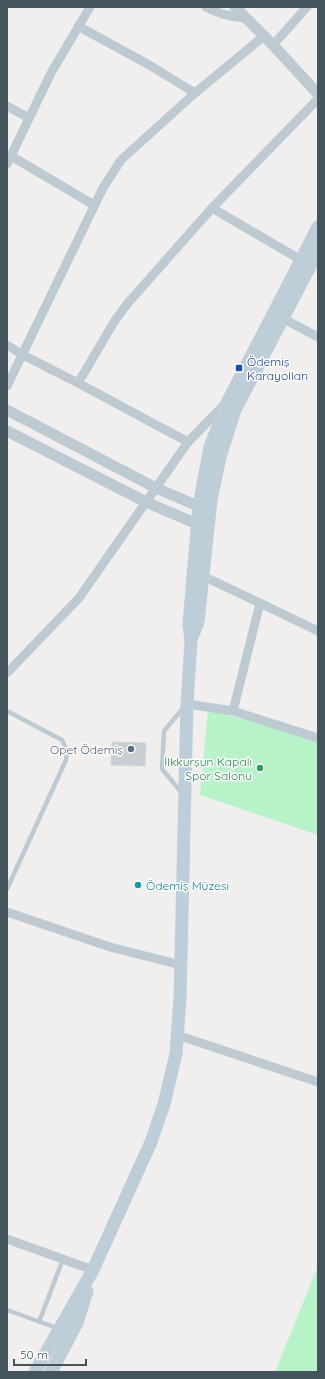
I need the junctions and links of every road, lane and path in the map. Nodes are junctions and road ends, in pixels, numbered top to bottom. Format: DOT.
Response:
graph roads {
  1 [pos="90,7"];
  2 [pos="206,7"];
  3 [pos="235,7"];
  4 [pos="307,7"];
  5 [pos="245,18"];
  6 [pos="78,26"];
  7 [pos="264,36"];
  8 [pos="273,45"];
  9 [pos="195,93"];
  10 [pos="318,94"];
  11 [pos="318,99"];
  12 [pos="7,106"];
  13 [pos="29,118"];
  14 [pos="9,160"];
  15 [pos="94,205"];
  16 [pos="212,208"];
  17 [pos="318,227"];
  18 [pos="318,251"];
  19 [pos="301,260"];
  20 [pos="282,318"];
  21 [pos="318,337"];
  22 [pos="7,346"];
  23 [pos="21,354"];
  24 [pos="78,383"];
  25 [pos="7,386"];
  26 [pos="226,403"];
  27 [pos="7,410"];
  28 [pos="7,431"];
  29 [pos="188,442"];
  30 [pos="156,488"];
  31 [pos="146,502"];
  32 [pos="204,508"];
  33 [pos="202,526"];
  34 [pos="203,576"];
  35 [pos="260,603"];
  36 [pos="318,631"];
  37 [pos="191,640"];
  38 [pos="7,672"];
  39 [pos="187,704"];
  40 [pos="7,710"];
  41 [pos="233,710"];
  42 [pos="318,738"];
  43 [pos="186,798"];
  44 [pos="7,889"];
  45 [pos="7,912"];
  46 [pos="181,965"];
  47 [pos="177,1035"];
  48 [pos="318,1082"];
  49 [pos="7,1239"];
  50 [pos="62,1259"];
  51 [pos="93,1270"];
  52 [pos="7,1310"];
  53 [pos="39,1322"];
  54 [pos="59,1329"];
  55 [pos="35,1372"];
  56 [pos="51,1372"];
  1 -- 6 [label="street"];
  2 -- 5 [label="street"];
  3 -- 5 [label="street"];
  4 -- 8 [label="street"];
  5 -- 7 [label="street"];
  6 -- 9 [label="street"];
  6 -- 13 [label="street"];
  7 -- 8 [label="street"];
  7 -- 9 [label="street"];
  8 -- 10 [label="street"];
  9 -- 15 [label="street"];
  11 -- 16 [label="street"];
  12 -- 13 [label="street"];
  13 -- 14 [label="street"];
  14 -- 15 [label="street"];
  15 -- 23 [label="street"];
  16 -- 19 [label="street"];
  16 -- 24 [label="street"];
  17 -- 19 [label="main road"];
  18 -- 20 [label="main road"];
  19 -- 26 [label="main road"];
  20 -- 21 [label="street"];
  20 -- 32 [label="main road"];
  22 -- 23 [label="street"];
  23 -- 24 [label="street"];
  23 -- 25 [label="street"];
  24 -- 29 [label="street"];
  26 -- 29 [label="street"];
  26 -- 32 [label="main road"];
  27 -- 30 [label="street"];
  28 -- 31 [label="street"];
  29 -- 30 [label="street"];
  30 -- 31 [label="street"];
  30 -- 32 [label="street"];
  31 -- 33 [label="street"];
  31 -- 38 [label="street"];
  32 -- 33 [label="main road"];
  33 -- 34 [label="main road"];
  33 -- 37 [label="main road"];
  34 -- 35 [label="street"];
  34 -- 37 [label="main road"];
  35 -- 36 [label="street"];
  35 -- 41 [label="street"];
  37 -- 39 [label="main road"];
  39 -- 41 [label="street"];
  39 -- 43 [label="main road"];
  39 -- 43 [label="lane"];
  40 -- 44 [label="lane"];
  41 -- 42 [label="street"];
  43 -- 46 [label="main road"];
  45 -- 46 [label="street"];
  46 -- 47 [label="main road"];
  47 -- 48 [label="street"];
  47 -- 51 [label="main road"];
  49 -- 50 [label="street"];
  50 -- 51 [label="street"];
  50 -- 53 [label="lane"];
  51 -- 54 [label="main road"];
  51 -- 56 [label="main road"];
  52 -- 53 [label="lane"];
  53 -- 54 [label="lane"];
  54 -- 55 [label="main road"];
}
